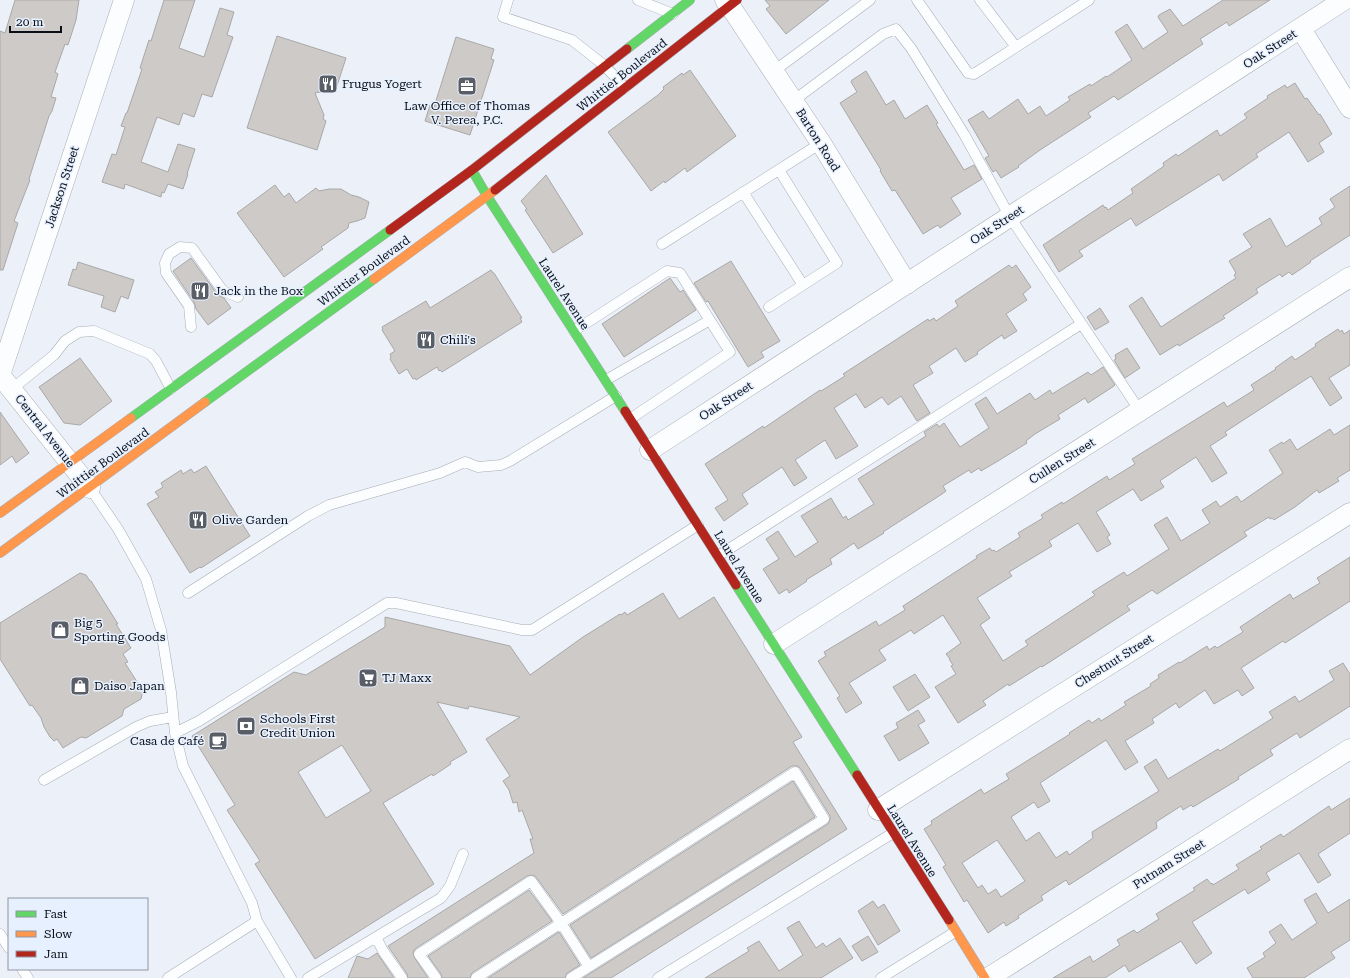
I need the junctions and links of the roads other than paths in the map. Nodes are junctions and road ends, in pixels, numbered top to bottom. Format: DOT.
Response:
graph roads {
  1 [pos="124,0"];
  2 [pos="508,0"];
  3 [pos="638,0"];
  4 [pos="690,0"];
  5 [pos="870,0"];
  6 [pos="917,0"];
  7 [pos="980,0"];
  8 [pos="1090,0"];
  9 [pos="1344,0"];
  10 [pos="731,2"];
  11 [pos="673,14"];
  12 [pos="1301,29"];
  13 [pos="1016,47"];
  14 [pos="605,66"];
  15 [pos="774,72"];
  16 [pos="625,88"];
  17 [pos="793,101"];
  18 [pos="1350,108"];
  19 [pos="821,143"];
  20 [pos="472,170"];
  21 [pos="779,170"];
  22 [pos="743,192"];
  23 [pos="487,196"];
  24 [pos="1010,217"];
  25 [pos="662,244"];
  26 [pos="1350,277"];
  27 [pos="907,284"];
  28 [pos="803,285"];
  29 [pos="238,297"];
  30 [pos="770,307"];
  31 [pos="710,320"];
  32 [pos="1082,324"];
  33 [pos="192,327"];
  34 [pos="574,331"];
  35 [pos="4,380"];
  36 [pos="606,380"];
  37 [pos="170,389"];
  38 [pos="616,396"];
  39 [pos="1140,411"];
  40 [pos="630,419"];
  41 [pos="650,450"];
  42 [pos="70,463"];
  43 [pos="90,488"];
  44 [pos="0,513"];
  45 [pos="1350,513"];
  46 [pos="698,525"];
  47 [pos="0,554"];
  48 [pos="718,556"];
  49 [pos="188,593"];
  50 [pos="774,644"];
  51 [pos="173,717"];
  52 [pos="175,733"];
  53 [pos="1350,749"];
  54 [pos="44,780"];
  55 [pos="878,810"];
  56 [pos="893,833"];
  57 [pos="464,854"];
  58 [pos="257,921"];
  59 [pos="561,923"];
  60 [pos="955,932"];
  61 [pos="0,934"];
  62 [pos="376,937"];
  63 [pos="8,946"];
  64 [pos="589,966"];
  65 [pos="168,978"];
  66 [pos="290,978"];
  67 [pos="308,978"];
  68 [pos="402,978"];
  69 [pos="436,978"];
  70 [pos="476,978"];
  71 [pos="571,978"];
  72 [pos="658,978"];
  73 [pos="881,978"];
  74 [pos="985,978"];
  75 [pos="988,978"];
  1 -- 35 [label="street, Jackson Street"];
  2 -- 14 [label="lane"];
  3 -- 11 [label="lane"];
  4 -- 11 [label="main road, Whittier Boulevard"];
  5 -- 15 [label="lane"];
  6 -- 13 [label="lane"];
  7 -- 13 [label="lane"];
  8 -- 13 [label="lane"];
  9 -- 12 [label="street, Oak Street"];
  10 -- 15 [label="street, Barton Road"];
  10 -- 16 [label="main road, Whittier Boulevard"];
  11 -- 14 [label="main road, Whittier Boulevard"];
  12 -- 18 [label="street"];
  12 -- 24 [label="street, Oak Street"];
  14 -- 16 [label="lane"];
  14 -- 20 [label="main road, Whittier Boulevard"];
  15 -- 17 [label="street, Barton Road"];
  16 -- 23 [label="main road, Whittier Boulevard"];
  17 -- 19 [label="street, Barton Road"];
  17 -- 24 [label="lane"];
  19 -- 21 [label="lane"];
  19 -- 27 [label="street, Barton Road"];
  20 -- 23 [label="main road, Laurel Avenue"];
  20 -- 37 [label="main road, Whittier Boulevard"];
  21 -- 22 [label="lane"];
  21 -- 28 [label="lane"];
  22 -- 25 [label="lane"];
  22 -- 28 [label="lane"];
  23 -- 34 [label="main road, Laurel Avenue"];
  23 -- 43 [label="main road, Whittier Boulevard"];
  24 -- 27 [label="street, Oak Street"];
  24 -- 32 [label="lane"];
  26 -- 39 [label="street, Cullen Street"];
  27 -- 41 [label="street, Oak Street"];
  28 -- 30 [label="lane"];
  29 -- 33 [label="lane"];
  31 -- 34 [label="lane"];
  31 -- 36 [label="lane"];
  31 -- 40 [label="lane"];
  32 -- 39 [label="lane"];
  32 -- 48 [label="lane"];
  34 -- 36 [label="main road, Laurel Avenue"];
  35 -- 37 [label="lane"];
  35 -- 42 [label="street, Central Avenue"];
  36 -- 38 [label="main road, Laurel Avenue"];
  37 -- 42 [label="main road, Whittier Boulevard"];
  38 -- 40 [label="main road, Laurel Avenue"];
  38 -- 49 [label="lane"];
  39 -- 50 [label="street, Cullen Street"];
  40 -- 41 [label="main road, Laurel Avenue"];
  41 -- 46 [label="main road, Laurel Avenue"];
  42 -- 43 [label="street, Central Avenue"];
  42 -- 44 [label="main road, Whittier Boulevard"];
  43 -- 47 [label="main road, Whittier Boulevard"];
  43 -- 51 [label="lane"];
  45 -- 55 [label="street, Chestnut Street"];
  46 -- 48 [label="main road, Laurel Avenue"];
  46 -- 52 [label="lane"];
  48 -- 50 [label="main road, Laurel Avenue"];
  50 -- 55 [label="main road, Laurel Avenue"];
  51 -- 52 [label="lane"];
  51 -- 54 [label="lane"];
  52 -- 58 [label="lane"];
  53 -- 75 [label="street, Putnam Street"];
  55 -- 56 [label="main road, Laurel Avenue"];
  56 -- 60 [label="main road, Laurel Avenue"];
  56 -- 72 [label="lane"];
  57 -- 62 [label="lane"];
  58 -- 65 [label="lane"];
  58 -- 66 [label="lane"];
  59 -- 64 [label="lane"];
  59 -- 64 [label="lane"];
  59 -- 69 [label="lane"];
  59 -- 70 [label="lane"];
  60 -- 73 [label="lane"];
  60 -- 74 [label="main road, Laurel Avenue"];
  61 -- 63 [label="lane"];
  62 -- 67 [label="lane"];
  62 -- 68 [label="lane"];
  64 -- 71 [label="lane"];
}
